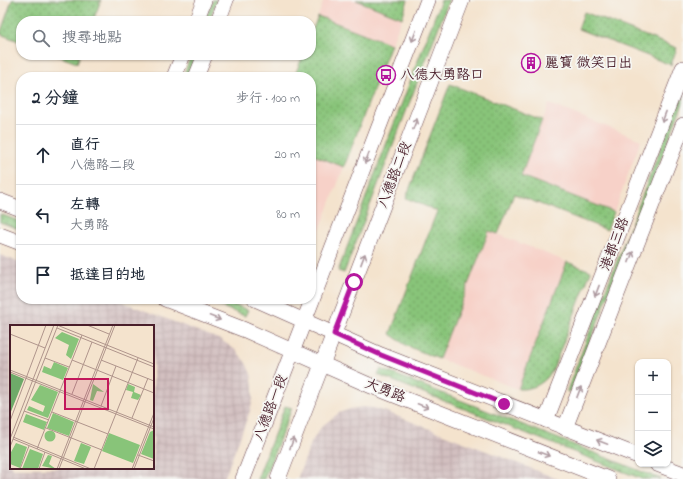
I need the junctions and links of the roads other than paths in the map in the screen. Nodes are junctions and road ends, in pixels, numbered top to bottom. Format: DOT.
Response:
graph roads {
  1 [pos="204,0"];
  2 [pos="226,0"];
  3 [pos="428,0"];
  4 [pos="462,0"];
  5 [pos="198,16"];
  6 [pos="220,16"];
  7 [pos="181,60"];
  8 [pos="203,60"];
  9 [pos="683,68"];
  10 [pos="176,72"];
  11 [pos="198,72"];
  12 [pos="683,124"];
  13 [pos="0,201"];
  14 [pos="16,207"];
  15 [pos="0,235"];
  16 [pos="16,241"];
  17 [pos="316,290"];
  18 [pos="178,304"];
  19 [pos="266,304"];
  20 [pos="311,304"];
  21 [pos="304,321"];
  22 [pos="334,334"];
  23 [pos="293,351"];
  24 [pos="322,364"];
  25 [pos="546,420"];
  26 [pos="565,428"];
  27 [pos="635,455"];
  28 [pos="665,467"];
  29 [pos="683,474"];
  30 [pos="243,479"];
  31 [pos="278,479"];
  32 [pos="608,479"];
  1 -- 5 [label="street"];
  2 -- 6 [label="street"];
  3 -- 17 [label="street, one-way"];
  22 -- 4 [label="street, 八德路二段, one-way"];
  7 -- 10 [label="street"];
  8 -- 11 [label="street"];
  9 -- 25 [label="street, 港都三路, one-way"];
  26 -- 12 [label="street, 港都三路, one-way"];
  13 -- 14 [label="street"];
  15 -- 16 [label="street"];
  18 -- 23 [label="street, 大勇路, one-way"];
  19 -- 21 [label="street"];
  20 -- 21 [label="street, one-way"];
  21 -- 22 [label="street"];
  21 -- 23 [label="street, 八德路一段"];
  22 -- 24 [label="street, 八德路二段"];
  22 -- 25 [label="street"];
  23 -- 24 [label="street, 大勇路"];
  23 -- 30 [label="street, 八德路一段"];
  31 -- 24 [label="street, one-way"];
  24 -- 32 [label="street, 大勇路, one-way"];
  25 -- 26 [label="street"];
  27 -- 26 [label="street, one-way"];
  28 -- 29 [label="street"];
}
